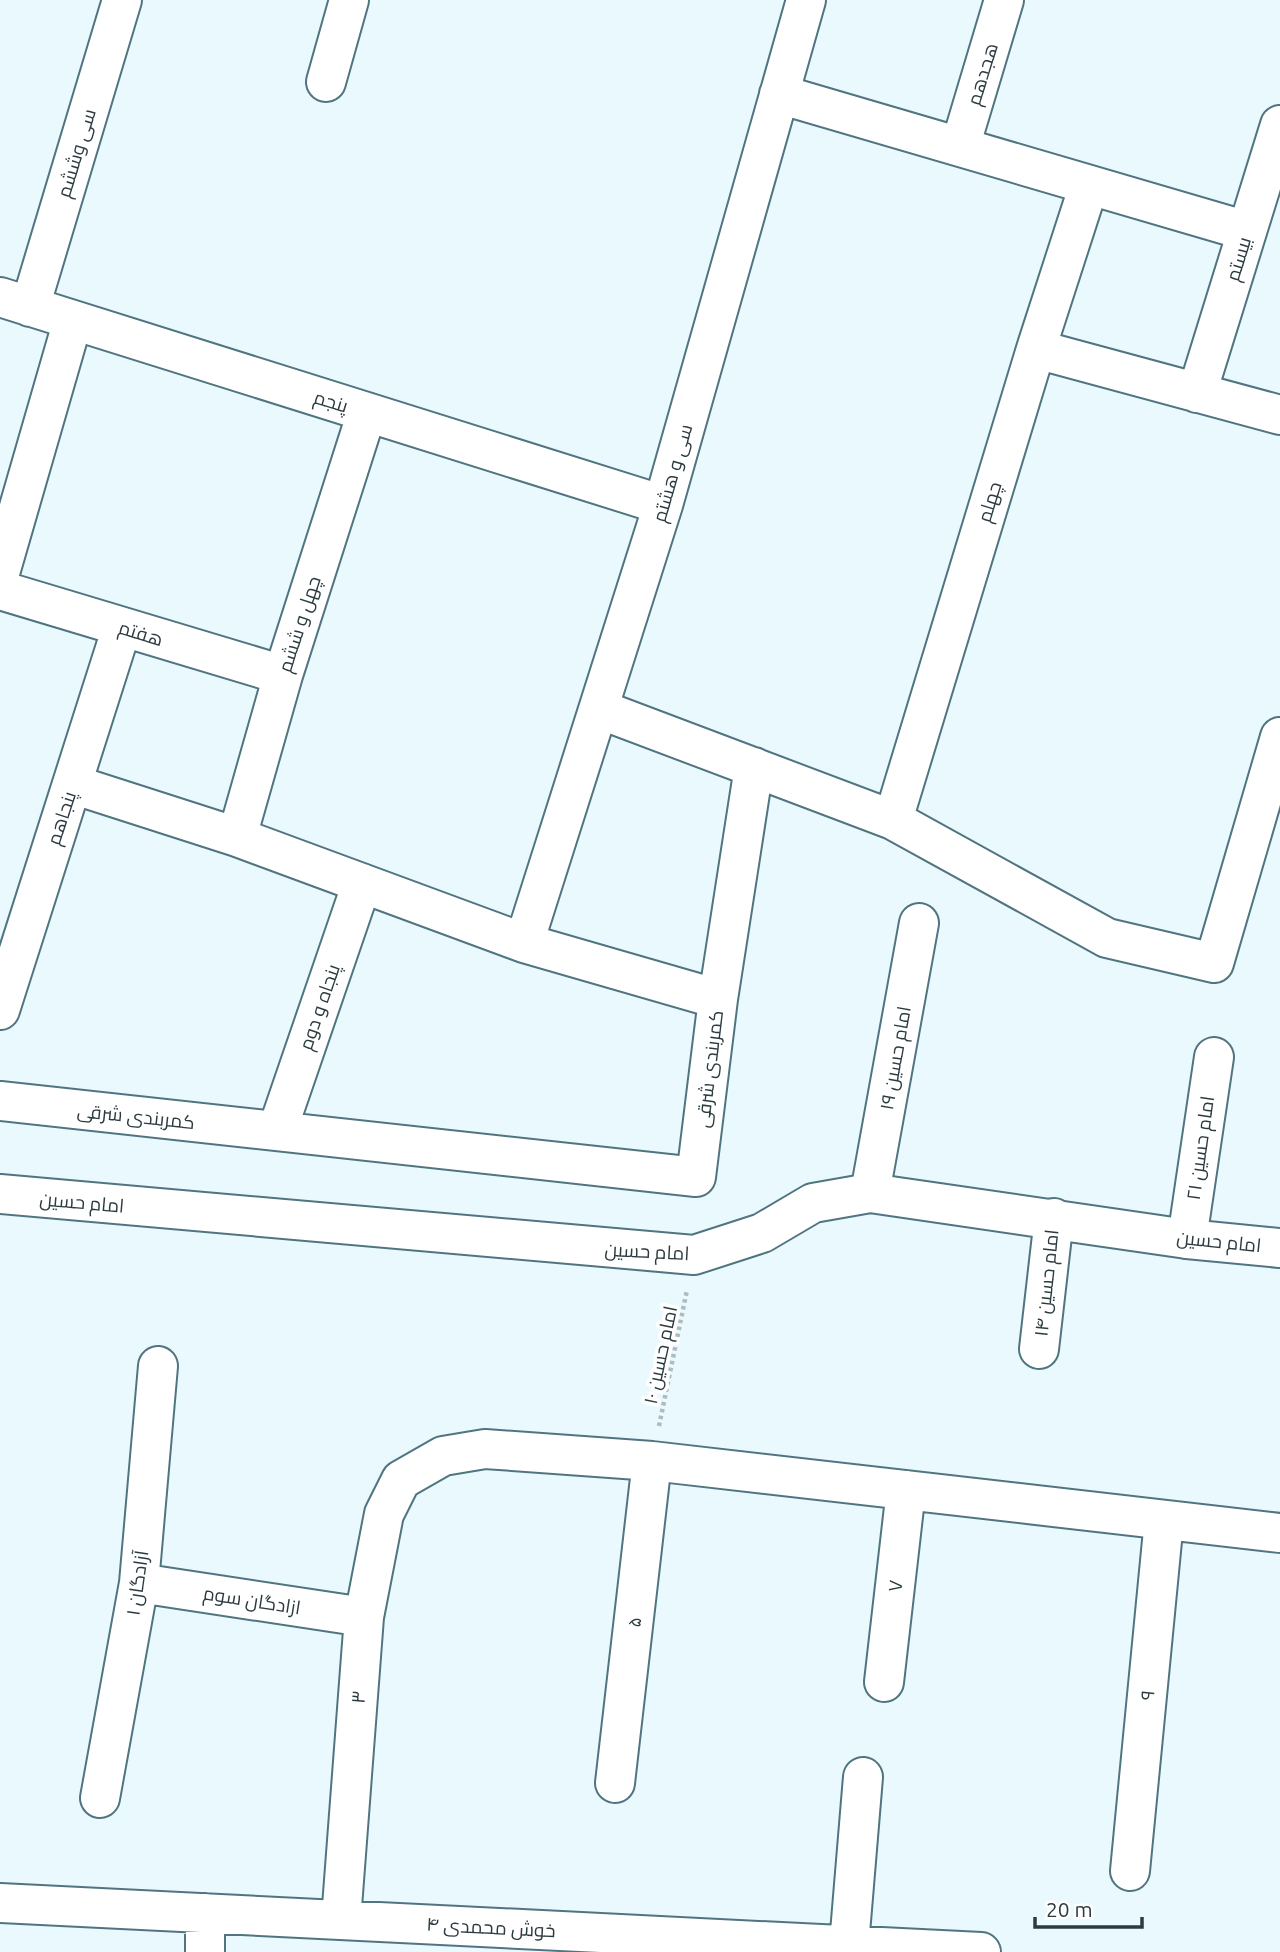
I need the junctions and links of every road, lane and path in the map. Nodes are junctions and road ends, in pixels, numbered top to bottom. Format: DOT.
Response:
graph roads {
  1 [pos="122,0"];
  2 [pos="349,0"];
  3 [pos="806,0"];
  4 [pos="1004,0"];
  5 [pos="326,82"];
  6 [pos="779,94"];
  7 [pos="1280,125"];
  8 [pos="960,147"];
  9 [pos="1089,185"];
  10 [pos="1247,231"];
  11 [pos="15,302"];
  12 [pos="73,320"];
  13 [pos="1036,349"];
  14 [pos="1197,393"];
  15 [pos="367,412"];
  16 [pos="1280,415"];
  17 [pos="663,505"];
  18 [pos="0,573"];
  19 [pos="0,590"];
  20 [pos="122,627"];
  21 [pos="283,675"];
  22 [pos="598,709"];
  23 [pos="1280,737"];
  24 [pos="754,767"];
  25 [pos="72,784"];
  26 [pos="893,820"];
  27 [pos="237,837"];
  28 [pos="362,883"];
  29 [pos="919,923"];
  30 [pos="524,943"];
  31 [pos="718,999"];
  32 [pos="0,1010"];
  33 [pos="1214,1057"];
  34 [pos="0,1101"];
  35 [pos="277,1131"];
  36 [pos="870,1193"];
  37 [pos="0,1194"];
  38 [pos="1054,1218"];
  39 [pos="1187,1239"];
  40 [pos="1280,1248"];
  41 [pos="694,1255"];
  42 [pos="1039,1349"];
  43 [pos="158,1366"];
  44 [pos="652,1461"];
  45 [pos="906,1490"];
  46 [pos="1164,1520"];
  47 [pos="1280,1533"];
  48 [pos="139,1583"];
  49 [pos="364,1618"];
  50 [pos="884,1682"];
  51 [pos="863,1777"];
  52 [pos="615,1783"];
  53 [pos="100,1798"];
  54 [pos="1130,1871"];
  55 [pos="0,1903"];
  56 [pos="205,1913"];
  57 [pos="341,1920"];
  58 [pos="849,1945"];
  59 [pos="205,1952"];
  60 [pos="981,1952"];
  1 -- 11 [label="street, سی وششم"];
  2 -- 5 [label="street"];
  3 -- 6 [label="street, سی و هشتم"];
  4 -- 8 [label="street, هجدهم"];
  6 -- 8 [label="street"];
  6 -- 17 [label="street, سی و هشتم"];
  7 -- 10 [label="street, بیستم"];
  8 -- 9 [label="street"];
  9 -- 10 [label="street"];
  9 -- 13 [label="street, چهلم"];
  10 -- 14 [label="street, بیستم"];
  11 -- 12 [label="street, پنجم"];
  12 -- 15 [label="street, پنجم"];
  12 -- 18 [label="street"];
  13 -- 14 [label="street"];
  13 -- 26 [label="street, چهلم"];
  14 -- 16 [label="street"];
  15 -- 17 [label="street, پنجم"];
  15 -- 21 [label="street, چهل و ششم"];
  17 -- 22 [label="street, سی و هشتم"];
  19 -- 20 [label="street, هفتم"];
  20 -- 21 [label="street, هفتم"];
  20 -- 25 [label="street, پنجاهم"];
  21 -- 27 [label="street, چهل و ششم"];
  22 -- 24 [label="street"];
  22 -- 30 [label="street, سی و هشتم"];
  23 -- 26 [label="street"];
  24 -- 26 [label="street"];
  24 -- 31 [label="street, کمربندی شرقی"];
  25 -- 27 [label="street"];
  25 -- 32 [label="street, پنجاهم"];
  27 -- 28 [label="street"];
  28 -- 30 [label="street"];
  28 -- 35 [label="street, پنجاه و دوم"];
  29 -- 36 [label="street, امام حسین ۱۹"];
  30 -- 31 [label="street"];
  31 -- 35 [label="street, کمربندی شرقی"];
  33 -- 39 [label="street, امام حسین ۲۱"];
  34 -- 35 [label="street, کمربندی شرقی"];
  36 -- 38 [label="street, امام حسین"];
  36 -- 41 [label="street, امام حسین"];
  37 -- 41 [label="street, امام حسین"];
  38 -- 39 [label="street, امام حسین"];
  38 -- 42 [label="street, امام حسین ۱۴"];
  39 -- 40 [label="street, امام حسین"];
  41 -- 44 [label="path, امام حسین ۱۰"];
  43 -- 48 [label="street, آزادگان ۱"];
  44 -- 45 [label="street"];
  44 -- 49 [label="street, ۳"];
  44 -- 52 [label="street, ۵"];
  45 -- 46 [label="street"];
  45 -- 50 [label="street, ۷"];
  46 -- 47 [label="street"];
  46 -- 54 [label="street, ۹"];
  48 -- 49 [label="street, ازادگان سوم"];
  48 -- 53 [label="street, آزادگان ۱"];
  49 -- 57 [label="street, ۳"];
  51 -- 58 [label="street"];
  55 -- 56 [label="street, خوش محمدی ۴"];
  56 -- 57 [label="street, خوش محمدی ۴"];
  56 -- 59 [label="street"];
  57 -- 58 [label="street, خوش محمدی ۴"];
  58 -- 60 [label="street, خوش محمدی ۴"];
}
